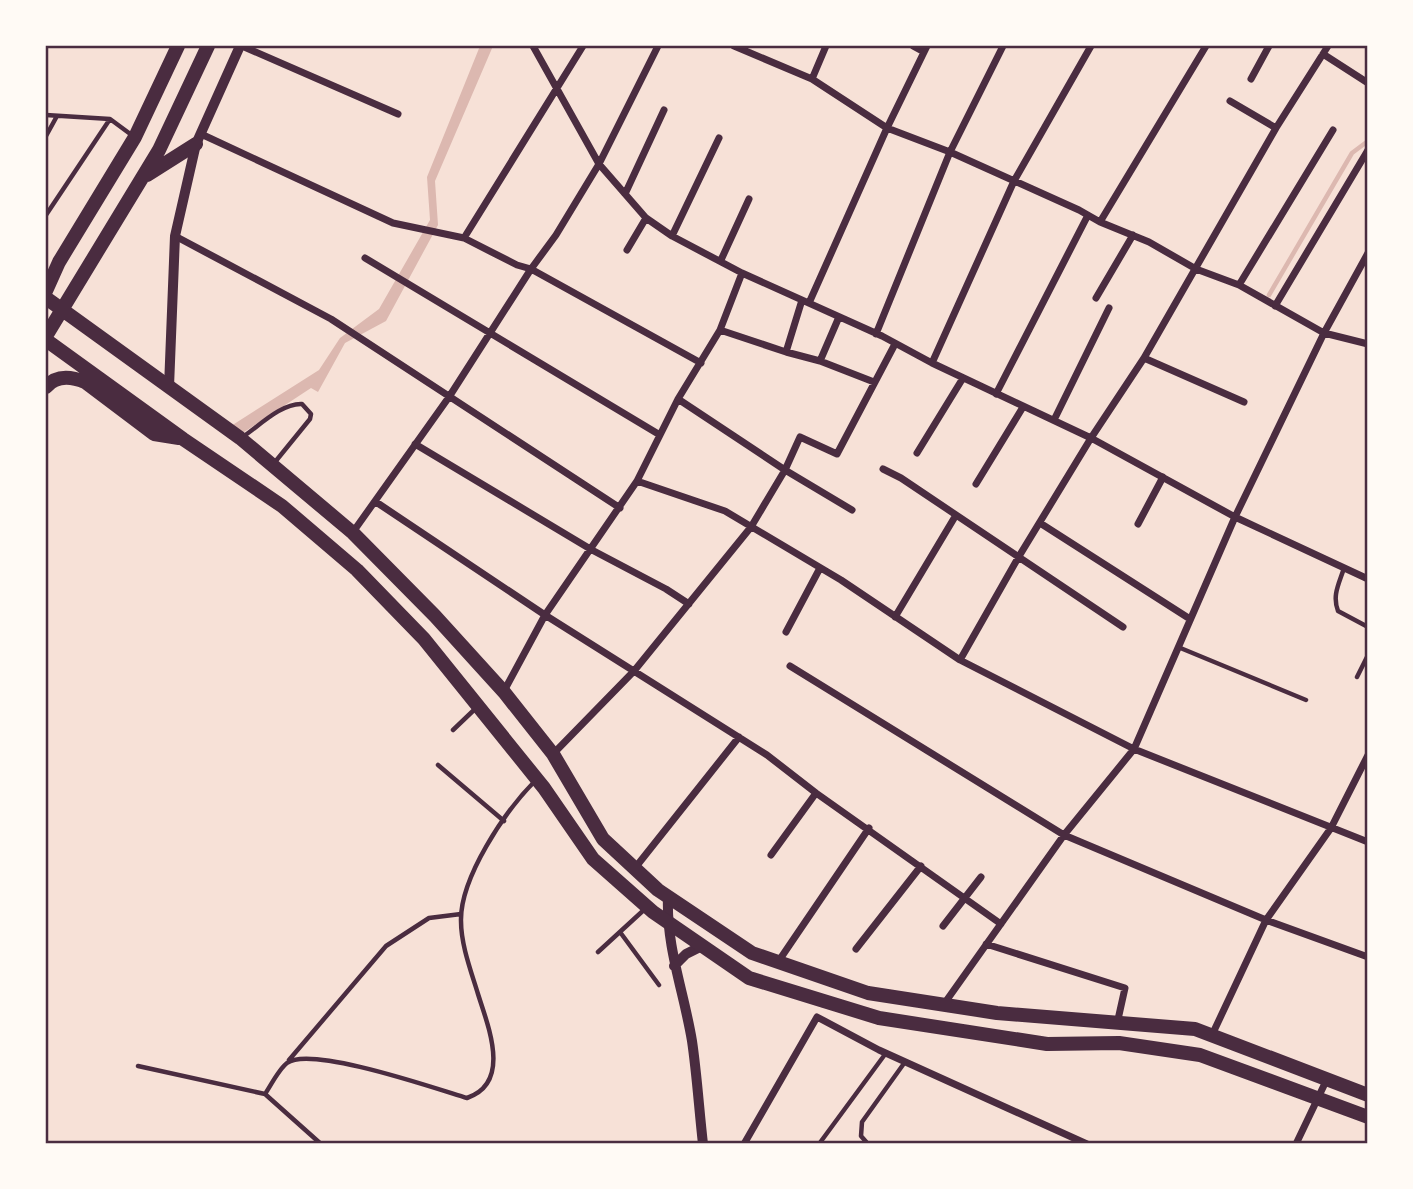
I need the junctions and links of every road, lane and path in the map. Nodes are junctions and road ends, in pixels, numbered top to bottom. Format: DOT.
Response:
graph roads {
  1 [pos="178,46"];
  2 [pos="208,46"];
  3 [pos="241,46"];
  4 [pos="533,46"];
  5 [pos="583,46"];
  6 [pos="658,46"];
  7 [pos="737,46"];
  8 [pos="826,46"];
  9 [pos="913,46"];
  10 [pos="1003,46"];
  11 [pos="1091,46"];
  12 [pos="1206,46"];
  13 [pos="1269,46"];
  14 [pos="1328,46"];
  15 [pos="925,49"];
  16 [pos="1323,54"];
  17 [pos="812,79"];
  18 [pos="1251,79"];
  19 [pos="1367,83"];
  20 [pos="557,88"];
  21 [pos="1230,101"];
  22 [pos="664,110"];
  23 [pos="398,114"];
  24 [pos="46,115"];
  25 [pos="57,116"];
  26 [pos="110,118"];
  27 [pos="887,128"];
  28 [pos="1276,128"];
  29 [pos="1333,130"];
  30 [pos="46,136"];
  31 [pos="135,137"];
  32 [pos="719,138"];
  33 [pos="198,139"];
  34 [pos="1367,150"];
  35 [pos="950,152"];
  36 [pos="599,164"];
  37 [pos="143,177"];
  38 [pos="1014,181"];
  39 [pos="625,194"];
  40 [pos="749,199"];
  41 [pos="46,215"];
  42 [pos="1088,215"];
  43 [pos="646,218"];
  44 [pos="1100,222"];
  45 [pos="1133,235"];
  46 [pos="175,236"];
  47 [pos="672,236"];
  48 [pos="464,238"];
  49 [pos="627,250"];
  50 [pos="1367,253"];
  51 [pos="365,258"];
  52 [pos="721,260"];
  53 [pos="52,264"];
  54 [pos="531,269"];
  55 [pos="1196,269"];
  56 [pos="743,273"];
  57 [pos="1239,285"];
  58 [pos="46,291"];
  59 [pos="46,298"];
  60 [pos="1096,298"];
  61 [pos="805,302"];
  62 [pos="1275,306"];
  63 [pos="1109,308"];
  64 [pos="63,310"];
  65 [pos="839,317"];
  66 [pos="720,330"];
  67 [pos="491,331"];
  68 [pos="1324,333"];
  69 [pos="876,334"];
  70 [pos="46,338"];
  71 [pos="895,344"];
  72 [pos="1367,344"];
  73 [pos="786,352"];
  74 [pos="1144,358"];
  75 [pos="820,361"];
  76 [pos="701,363"];
  77 [pos="932,363"];
  78 [pos="963,378"];
  79 [pos="874,382"];
  80 [pos="46,387"];
  81 [pos="169,387"];
  82 [pos="996,394"];
  83 [pos="449,397"];
  84 [pos="678,399"];
  85 [pos="1244,402"];
  86 [pos="1023,407"];
  87 [pos="1054,420"];
  88 [pos="660,435"];
  89 [pos="240,438"];
  90 [pos="1091,438"];
  91 [pos="183,439"];
  92 [pos="415,444"];
  93 [pos="917,453"];
  94 [pos="273,464"];
  95 [pos="883,469"];
  96 [pos="785,470"];
  97 [pos="1163,477"];
  98 [pos="637,481"];
  99 [pos="976,484"];
  100 [pos="376,502"];
  101 [pos="620,508"];
  102 [pos="852,510"];
  103 [pos="956,516"];
  104 [pos="1235,517"];
  105 [pos="1040,523"];
  106 [pos="1138,524"];
  107 [pos="751,527"];
  108 [pos="352,533"];
  109 [pos="592,550"];
  110 [pos="1018,558"];
  111 [pos="820,568"];
  112 [pos="1344,568"];
  113 [pos="1367,579"];
  114 [pos="689,604"];
  115 [pos="545,615"];
  116 [pos="895,617"];
  117 [pos="1190,619"];
  118 [pos="1123,627"];
  119 [pos="1367,627"];
  120 [pos="786,632"];
  121 [pos="1178,647"];
  122 [pos="1367,655"];
  123 [pos="960,660"];
  124 [pos="790,666"];
  125 [pos="634,671"];
  126 [pos="1357,677"];
  127 [pos="504,692"];
  128 [pos="1306,700"];
  129 [pos="478,706"];
  130 [pos="453,730"];
  131 [pos="739,737"];
  132 [pos="1134,749"];
  133 [pos="553,754"];
  134 [pos="1367,755"];
  135 [pos="438,765"];
  136 [pos="537,778"];
  137 [pos="816,793"];
  138 [pos="504,821"];
  139 [pos="869,828"];
  140 [pos="1331,828"];
  141 [pos="1064,835"];
  142 [pos="1367,842"];
  143 [pos="771,855"];
  144 [pos="921,866"];
  145 [pos="635,868"];
  146 [pos="981,877"];
  147 [pos="668,897"];
  148 [pos="965,898"];
  149 [pos="647,907"];
  150 [pos="461,914"];
  151 [pos="1266,920"];
  152 [pos="667,922"];
  153 [pos="1002,924"];
  154 [pos="943,926"];
  155 [pos="620,932"];
  156 [pos="986,944"];
  157 [pos="702,946"];
  158 [pos="856,949"];
  159 [pos="598,952"];
  160 [pos="1367,957"];
  161 [pos="778,962"];
  162 [pos="674,966"];
  163 [pos="659,985"];
  164 [pos="820,1000"];
  165 [pos="944,1005"];
  166 [pos="817,1017"];
  167 [pos="1117,1024"];
  168 [pos="1212,1036"];
  169 [pos="886,1053"];
  170 [pos="288,1062"];
  171 [pos="905,1062"];
  172 [pos="138,1066"];
  173 [pos="1327,1079"];
  174 [pos="265,1094"];
  175 [pos="1367,1094"];
  176 [pos="1317,1098"];
  177 [pos="1367,1117"];
  178 [pos="1068,1134"];
  179 [pos="321,1143"];
  180 [pos="703,1143"];
  181 [pos="744,1143"];
  182 [pos="819,1143"];
  183 [pos="868,1143"];
  184 [pos="1063,1143"];
  185 [pos="1087,1143"];
  186 [pos="1296,1143"];
  1 -- 31 [label="main road"];
  2 -- 37 [label="main road"];
  3 -- 23 [label="street"];
  3 -- 33 [label="street"];
  4 -- 20 [label="street"];
  5 -- 20 [label="street"];
  6 -- 36 [label="street"];
  7 -- 17 [label="street"];
  8 -- 17 [label="street"];
  9 -- 15 [label="street"];
  10 -- 35 [label="street"];
  11 -- 38 [label="street"];
  12 -- 44 [label="street"];
  13 -- 18 [label="street"];
  14 -- 16 [label="street"];
  15 -- 27 [label="street"];
  16 -- 19 [label="street"];
  16 -- 28 [label="street"];
  17 -- 27 [label="street"];
  20 -- 36 [label="street"];
  20 -- 48 [label="street"];
  21 -- 28 [label="street"];
  22 -- 39 [label="street"];
  24 -- 25 [label="lane"];
  25 -- 26 [label="lane"];
  25 -- 30 [label="lane"];
  26 -- 31 [label="lane"];
  26 -- 41 [label="lane"];
  27 -- 35 [label="street"];
  27 -- 61 [label="street"];
  28 -- 55 [label="street"];
  29 -- 57 [label="street"];
  31 -- 53 [label="main road"];
  32 -- 47 [label="street"];
  33 -- 37 [label="main road"];
  33 -- 46 [label="street"];
  33 -- 48 [label="street"];
  34 -- 62 [label="street"];
  35 -- 38 [label="street"];
  35 -- 69 [label="street"];
  36 -- 39 [label="street"];
  36 -- 54 [label="street"];
  37 -- 64 [label="main road"];
  38 -- 42 [label="street"];
  38 -- 77 [label="street"];
  39 -- 43 [label="street"];
  40 -- 52 [label="street"];
  42 -- 44 [label="street"];
  42 -- 82 [label="street"];
  43 -- 47 [label="street"];
  43 -- 49 [label="street"];
  44 -- 45 [label="street"];
  45 -- 55 [label="street"];
  45 -- 60 [label="street"];
  46 -- 81 [label="street"];
  46 -- 83 [label="street"];
  47 -- 52 [label="street"];
  48 -- 54 [label="street"];
  50 -- 68 [label="street"];
  51 -- 67 [label="street"];
  52 -- 56 [label="street"];
  53 -- 58 [label="main road"];
  54 -- 67 [label="street"];
  54 -- 76 [label="street"];
  55 -- 57 [label="street"];
  55 -- 74 [label="street"];
  56 -- 61 [label="street"];
  56 -- 66 [label="street"];
  57 -- 62 [label="street"];
  59 -- 64 [label="main road"];
  61 -- 65 [label="street"];
  61 -- 73 [label="street"];
  62 -- 68 [label="street"];
  63 -- 87 [label="street"];
  64 -- 70 [label="main road"];
  64 -- 81 [label="main road"];
  65 -- 69 [label="street"];
  65 -- 75 [label="street"];
  66 -- 73 [label="street"];
  66 -- 76 [label="street"];
  67 -- 83 [label="street"];
  67 -- 88 [label="street"];
  68 -- 72 [label="street"];
  68 -- 104 [label="street"];
  69 -- 71 [label="street"];
  70 -- 91 [label="main road"];
  71 -- 77 [label="street"];
  71 -- 79 [label="street"];
  73 -- 75 [label="street"];
  74 -- 85 [label="street"];
  74 -- 90 [label="street"];
  75 -- 79 [label="street"];
  76 -- 84 [label="street"];
  77 -- 78 [label="street"];
  78 -- 82 [label="street"];
  78 -- 93 [label="street"];
  79 -- 96 [label="street"];
  80 -- 91 [label="main road"];
  81 -- 89 [label="main road"];
  82 -- 86 [label="street"];
  83 -- 92 [label="street"];
  83 -- 101 [label="street"];
  84 -- 88 [label="street"];
  84 -- 96 [label="street"];
  86 -- 87 [label="street"];
  86 -- 99 [label="street"];
  87 -- 90 [label="street"];
  88 -- 98 [label="street"];
  89 -- 94 [label="main road"];
  89 -- 94 [label="lane"];
  90 -- 97 [label="street"];
  90 -- 105 [label="street"];
  91 -- 129 [label="main road"];
  92 -- 100 [label="street"];
  92 -- 109 [label="street"];
  94 -- 108 [label="main road"];
  95 -- 103 [label="street"];
  96 -- 102 [label="street"];
  96 -- 107 [label="street"];
  97 -- 104 [label="street"];
  97 -- 106 [label="street"];
  98 -- 101 [label="street"];
  98 -- 107 [label="street"];
  100 -- 108 [label="street"];
  100 -- 115 [label="street"];
  101 -- 109 [label="street"];
  103 -- 110 [label="street"];
  103 -- 116 [label="street"];
  104 -- 112 [label="street"];
  104 -- 117 [label="street"];
  105 -- 110 [label="street"];
  105 -- 117 [label="street"];
  107 -- 111 [label="street"];
  107 -- 114 [label="street"];
  108 -- 127 [label="main road"];
  109 -- 114 [label="street"];
  109 -- 115 [label="street"];
  110 -- 118 [label="street"];
  110 -- 123 [label="street"];
  111 -- 116 [label="street"];
  111 -- 120 [label="street"];
  112 -- 113 [label="street"];
  112 -- 119 [label="lane"];
  114 -- 125 [label="street"];
  115 -- 125 [label="street"];
  115 -- 127 [label="street"];
  116 -- 123 [label="street"];
  117 -- 121 [label="street"];
  121 -- 128 [label="lane"];
  121 -- 132 [label="street"];
  122 -- 126 [label="lane"];
  123 -- 132 [label="street"];
  124 -- 141 [label="street"];
  125 -- 131 [label="street"];
  125 -- 133 [label="street"];
  127 -- 133 [label="main road"];
  129 -- 130 [label="lane"];
  129 -- 136 [label="main road"];
  131 -- 137 [label="street"];
  131 -- 145 [label="street"];
  132 -- 140 [label="street"];
  132 -- 141 [label="street"];
  133 -- 145 [label="main road"];
  134 -- 140 [label="street"];
  135 -- 138 [label="lane"];
  136 -- 138 [label="lane"];
  136 -- 149 [label="main road"];
  137 -- 139 [label="street"];
  137 -- 143 [label="street"];
  138 -- 150 [label="lane"];
  139 -- 144 [label="street"];
  139 -- 161 [label="street"];
  140 -- 142 [label="street"];
  140 -- 151 [label="street"];
  141 -- 151 [label="street"];
  141 -- 153 [label="street"];
  144 -- 148 [label="street"];
  144 -- 158 [label="street"];
  145 -- 147 [label="main road"];
  146 -- 148 [label="street"];
  147 -- 152 [label="street"];
  147 -- 161 [label="main road"];
  148 -- 153 [label="street"];
  148 -- 154 [label="street"];
  149 -- 152 [label="main road"];
  149 -- 155 [label="lane"];
  150 -- 170 [label="lane"];
  150 -- 170 [label="lane"];
  151 -- 160 [label="street"];
  151 -- 168 [label="street"];
  152 -- 157 [label="main road"];
  152 -- 162 [label="street"];
  153 -- 156 [label="street"];
  155 -- 159 [label="lane"];
  155 -- 163 [label="lane"];
  156 -- 165 [label="street"];
  156 -- 167 [label="street"];
  157 -- 162 [label="street"];
  157 -- 164 [label="main road"];
  161 -- 165 [label="main road"];
  162 -- 180 [label="street"];
  164 -- 166 [label="street"];
  164 -- 176 [label="main road"];
  165 -- 167 [label="main road"];
  166 -- 169 [label="street"];
  166 -- 181 [label="street"];
  167 -- 168 [label="main road"];
  168 -- 173 [label="main road"];
  169 -- 171 [label="street"];
  169 -- 182 [label="lane"];
  170 -- 174 [label="lane"];
  171 -- 178 [label="street"];
  171 -- 183 [label="lane"];
  172 -- 174 [label="lane"];
  173 -- 175 [label="main road"];
  173 -- 176 [label="street"];
  174 -- 179 [label="lane"];
  176 -- 177 [label="main road"];
  176 -- 186 [label="street"];
  178 -- 184 [label="street"];
  178 -- 185 [label="street"];
}
